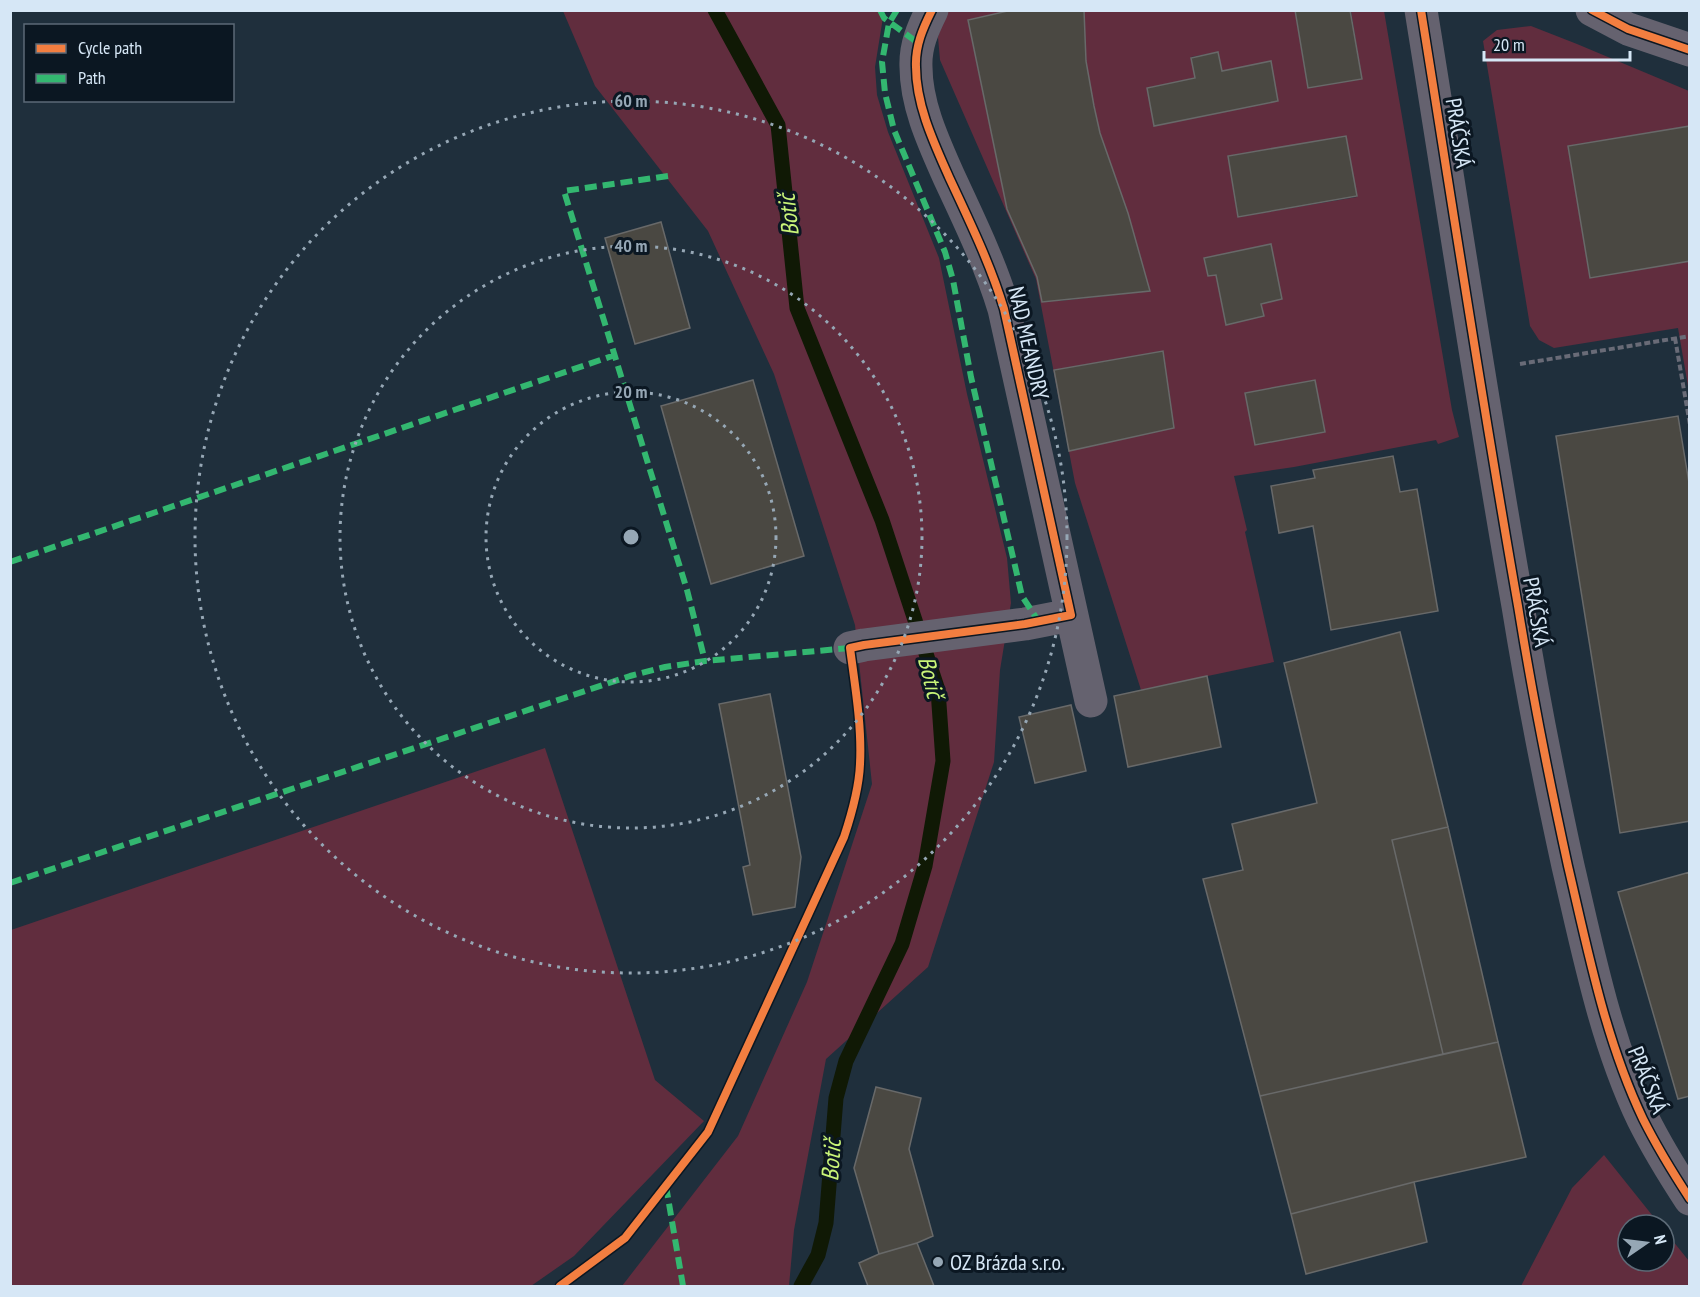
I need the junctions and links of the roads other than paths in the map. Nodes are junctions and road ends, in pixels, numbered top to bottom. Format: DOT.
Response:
graph roads {
  1 [pos="933,10"];
  2 [pos="1421,10"];
  3 [pos="1592,10"];
  4 [pos="1689,50"];
  5 [pos="1071,615"];
  6 [pos="857,646"];
  7 [pos="1091,701"];
  8 [pos="1689,1199"];
  1 -- 5 [label="street, NAD MEANDRY"];
  2 -- 8 [label="street, PRÁČSKÁ"];
  3 -- 4 [label="street"];
  5 -- 6 [label="street"];
  5 -- 7 [label="street, NAD MEANDRY"];
}
